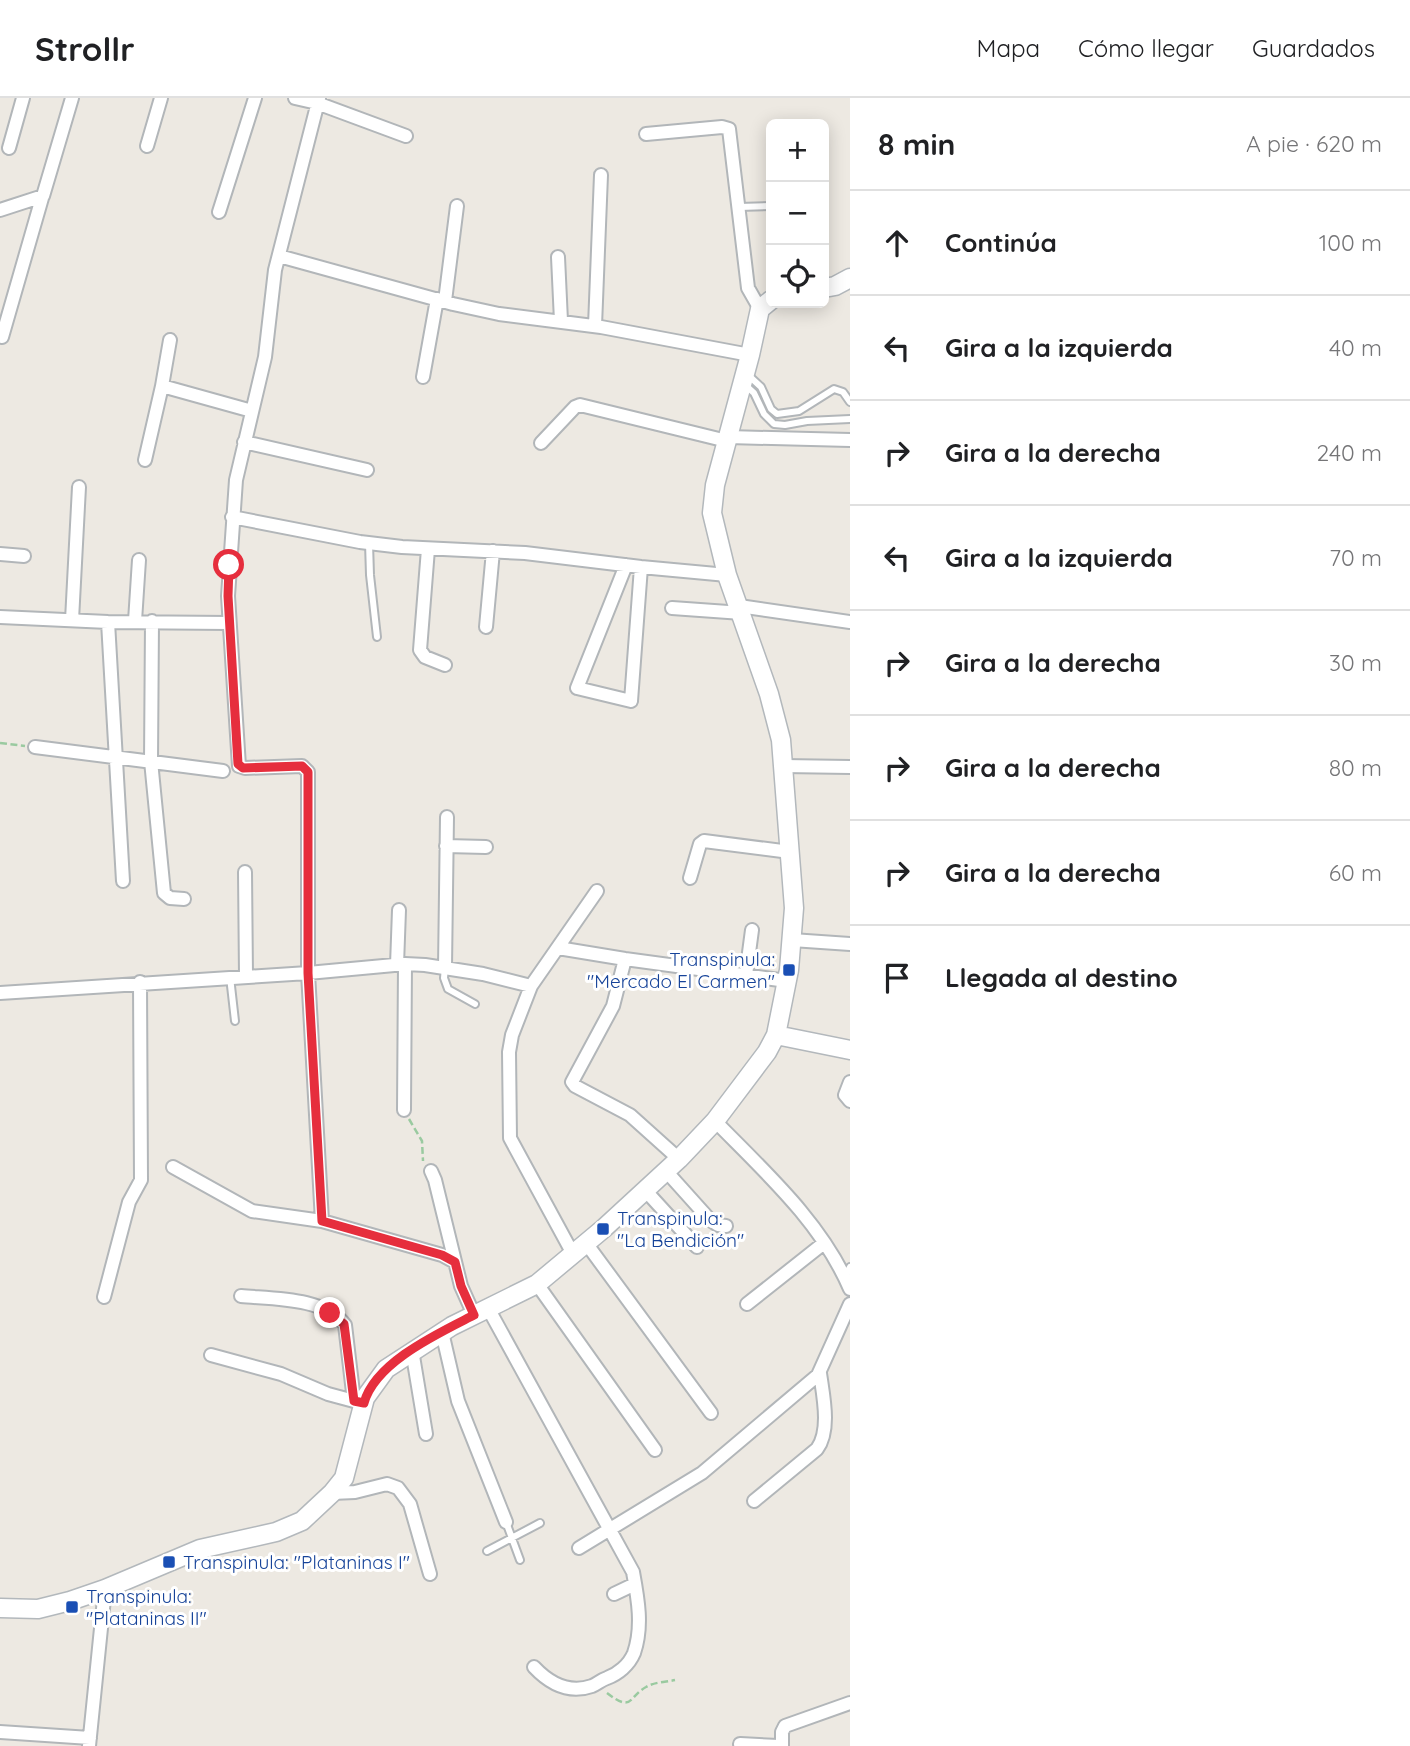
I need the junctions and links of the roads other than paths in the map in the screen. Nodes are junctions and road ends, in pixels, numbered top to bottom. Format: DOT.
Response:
graph roads {
  1 [pos="23,98"];
  2 [pos="72,98"];
  3 [pos="161,98"];
  4 [pos="255,98"];
  5 [pos="295,98"];
  6 [pos="318,100"];
  7 [pos="646,134"];
  8 [pos="406,136"];
  9 [pos="147,146"];
  10 [pos="9,148"];
  11 [pos="601,175"];
  12 [pos="42,198"];
  13 [pos="457,206"];
  14 [pos="739,206"];
  15 [pos="766,206"];
  16 [pos="0,210"];
  17 [pos="219,212"];
  18 [pos="279,256"];
  19 [pos="558,257"];
  20 [pos="850,278"];
  21 [pos="829,287"];
  22 [pos="441,300"];
  23 [pos="766,304"];
  24 [pos="561,321"];
  25 [pos="595,326"];
  26 [pos="2,337"];
  27 [pos="170,340"];
  28 [pos="746,370"];
  29 [pos="423,377"];
  30 [pos="162,386"];
  31 [pos="850,402"];
  32 [pos="804,408"];
  33 [pos="252,411"];
  34 [pos="850,419"];
  35 [pos="807,421"];
  36 [pos="727,439"];
  37 [pos="850,440"];
  38 [pos="244,442"];
  39 [pos="541,443"];
  40 [pos="145,460"];
  41 [pos="367,470"];
  42 [pos="79,486"];
  43 [pos="232,517"];
  44 [pos="369,543"];
  45 [pos="428,549"];
  46 [pos="493,551"];
  47 [pos="0,554"];
  48 [pos="24,556"];
  49 [pos="139,559"];
  50 [pos="625,565"];
  51 [pos="641,567"];
  52 [pos="727,575"];
  53 [pos="672,608"];
  54 [pos="740,609"];
  55 [pos="0,617"];
  56 [pos="72,620"];
  57 [pos="135,621"];
  58 [pos="152,621"];
  59 [pos="108,622"];
  60 [pos="850,622"];
  61 [pos="229,623"];
  62 [pos="486,627"];
  63 [pos="377,637"];
  64 [pos="445,665"];
  65 [pos="36,747"];
  66 [pos="116,757"];
  67 [pos="151,761"];
  68 [pos="783,766"];
  69 [pos="850,767"];
  70 [pos="223,771"];
  71 [pos="447,817"];
  72 [pos="446,846"];
  73 [pos="486,847"];
  74 [pos="790,852"];
  75 [pos="245,872"];
  76 [pos="690,878"];
  77 [pos="123,881"];
  78 [pos="597,891"];
  79 [pos="184,899"];
  80 [pos="399,910"];
  81 [pos="752,930"];
  82 [pos="792,940"];
  83 [pos="850,944"];
  84 [pos="558,948"];
  85 [pos="625,959"];
  86 [pos="401,964"];
  87 [pos="445,967"];
  88 [pos="308,973"];
  89 [pos="746,975"];
  90 [pos="246,976"];
  91 [pos="230,977"];
  92 [pos="787,981"];
  93 [pos="140,982"];
  94 [pos="531,986"];
  95 [pos="0,993"];
  96 [pos="475,1004"];
  97 [pos="235,1021"];
  98 [pos="776,1035"];
  99 [pos="850,1049"];
  100 [pos="850,1082"];
  101 [pos="850,1101"];
  102 [pos="404,1110"];
  103 [pos="715,1121"];
  104 [pos="673,1165"];
  105 [pos="173,1167"];
  106 [pos="430,1171"];
  107 [pos="645,1190"];
  108 [pos="322,1221"];
  109 [pos="726,1226"];
  110 [pos="824,1242"];
  111 [pos="697,1247"];
  112 [pos="580,1248"];
  113 [pos="455,1262"];
  114 [pos="848,1278"];
  115 [pos="537,1284"];
  116 [pos="241,1296"];
  117 [pos="104,1297"];
  118 [pos="747,1304"];
  119 [pos="850,1304"];
  120 [pos="481,1312"];
  121 [pos="442,1332"];
  122 [pos="412,1350"];
  123 [pos="211,1355"];
  124 [pos="820,1373"];
  125 [pos="359,1402"];
  126 [pos="711,1413"];
  127 [pos="426,1434"];
  128 [pos="655,1450"];
  129 [pos="332,1493"];
  130 [pos="754,1501"];
  131 [pos="506,1522"];
  132 [pos="540,1523"];
  133 [pos="608,1529"];
  134 [pos="512,1537"];
  135 [pos="579,1548"];
  136 [pos="486,1551"];
  137 [pos="520,1560"];
  138 [pos="430,1574"];
  139 [pos="635,1584"];
  140 [pos="105,1589"];
  141 [pos="614,1594"];
  142 [pos="0,1608"];
  143 [pos="534,1667"];
  144 [pos="850,1703"];
  145 [pos="0,1732"];
  146 [pos="89,1742"];
  147 [pos="740,1744"];
  148 [pos="780,1746"];
  1 -- 10 [label="street"];
  2 -- 12 [label="street"];
  3 -- 9 [label="street"];
  4 -- 17 [label="street"];
  5 -- 6 [label="street"];
  6 -- 8 [label="street"];
  6 -- 18 [label="street"];
  7 -- 14 [label="street"];
  11 -- 25 [label="street"];
  12 -- 16 [label="street"];
  12 -- 26 [label="street"];
  13 -- 22 [label="street"];
  14 -- 15 [label="lane"];
  14 -- 23 [label="street"];
  18 -- 22 [label="street"];
  18 -- 33 [label="street"];
  19 -- 24 [label="street"];
  20 -- 21 [label="street"];
  22 -- 24 [label="street"];
  22 -- 29 [label="street"];
  23 -- 28 [label="street"];
  24 -- 25 [label="street"];
  25 -- 28 [label="street"];
  27 -- 30 [label="street"];
  28 -- 32 [label="lane"];
  28 -- 35 [label="lane"];
  28 -- 36 [label="street"];
  30 -- 33 [label="street"];
  30 -- 40 [label="street"];
  31 -- 32 [label="lane"];
  32 -- 35 [label="lane"];
  33 -- 38 [label="street"];
  34 -- 35 [label="lane"];
  36 -- 37 [label="street"];
  36 -- 39 [label="street"];
  36 -- 52 [label="street"];
  38 -- 41 [label="street"];
  38 -- 43 [label="street"];
  42 -- 56 [label="street"];
  43 -- 44 [label="street"];
  43 -- 61 [label="street"];
  44 -- 45 [label="street"];
  44 -- 63 [label="lane"];
  45 -- 46 [label="street"];
  45 -- 64 [label="street"];
  46 -- 50 [label="street"];
  46 -- 62 [label="street"];
  47 -- 48 [label="street"];
  49 -- 57 [label="street"];
  50 -- 51 [label="street"];
  50 -- 51 [label="street"];
  51 -- 52 [label="street"];
  52 -- 54 [label="street"];
  53 -- 54 [label="street"];
  54 -- 60 [label="street"];
  54 -- 68 [label="street"];
  55 -- 56 [label="street"];
  56 -- 59 [label="street"];
  57 -- 58 [label="street"];
  57 -- 59 [label="street"];
  58 -- 61 [label="street"];
  58 -- 67 [label="street"];
  59 -- 66 [label="street"];
  61 -- 88 [label="street"];
  65 -- 66 [label="street"];
  66 -- 67 [label="street"];
  66 -- 77 [label="street"];
  67 -- 70 [label="street"];
  67 -- 79 [label="street"];
  68 -- 69 [label="street"];
  68 -- 74 [label="street"];
  71 -- 72 [label="street"];
  72 -- 73 [label="street"];
  72 -- 87 [label="street"];
  74 -- 76 [label="street"];
  74 -- 82 [label="street"];
  75 -- 90 [label="street"];
  78 -- 84 [label="street"];
  80 -- 86 [label="street"];
  81 -- 89 [label="street"];
  82 -- 83 [label="street"];
  82 -- 92 [label="street"];
  84 -- 85 [label="street"];
  84 -- 94 [label="street"];
  85 -- 89 [label="street"];
  85 -- 104 [label="street"];
  86 -- 87 [label="street"];
  86 -- 88 [label="street"];
  86 -- 102 [label="street"];
  87 -- 94 [label="street"];
  87 -- 96 [label="lane"];
  88 -- 90 [label="street"];
  88 -- 108 [label="street"];
  89 -- 92 [label="street"];
  90 -- 91 [label="street"];
  91 -- 93 [label="street"];
  91 -- 97 [label="lane"];
  92 -- 98 [label="street"];
  93 -- 95 [label="street"];
  93 -- 117 [label="street"];
  94 -- 112 [label="street"];
  98 -- 99 [label="street"];
  98 -- 103 [label="street"];
  100 -- 101 [label="street"];
  103 -- 104 [label="street"];
  103 -- 110 [label="street"];
  104 -- 107 [label="street"];
  104 -- 109 [label="street"];
  105 -- 108 [label="street"];
  106 -- 113 [label="street"];
  107 -- 111 [label="street"];
  107 -- 112 [label="street"];
  108 -- 113 [label="street"];
  110 -- 114 [label="street"];
  110 -- 118 [label="street"];
  112 -- 115 [label="street"];
  112 -- 126 [label="street"];
  113 -- 120 [label="street"];
  115 -- 120 [label="street"];
  115 -- 128 [label="street"];
  116 -- 125 [label="street"];
  119 -- 124 [label="street"];
  120 -- 121 [label="street"];
  120 -- 133 [label="street"];
  121 -- 122 [label="street"];
  121 -- 131 [label="street"];
  122 -- 125 [label="street"];
  122 -- 127 [label="street"];
  123 -- 125 [label="street"];
  124 -- 130 [label="street"];
  124 -- 133 [label="street"];
  125 -- 129 [label="street"];
  129 -- 138 [label="street"];
  129 -- 140 [label="street"];
  131 -- 134 [label="lane"];
  132 -- 134 [label="lane"];
  133 -- 135 [label="street"];
  133 -- 139 [label="street"];
  134 -- 136 [label="lane"];
  134 -- 137 [label="lane"];
  139 -- 141 [label="street"];
  139 -- 143 [label="street"];
  140 -- 142 [label="street"];
  140 -- 146 [label="street"];
  144 -- 148 [label="street"];
  145 -- 146 [label="street"];
  147 -- 148 [label="street"];
}
